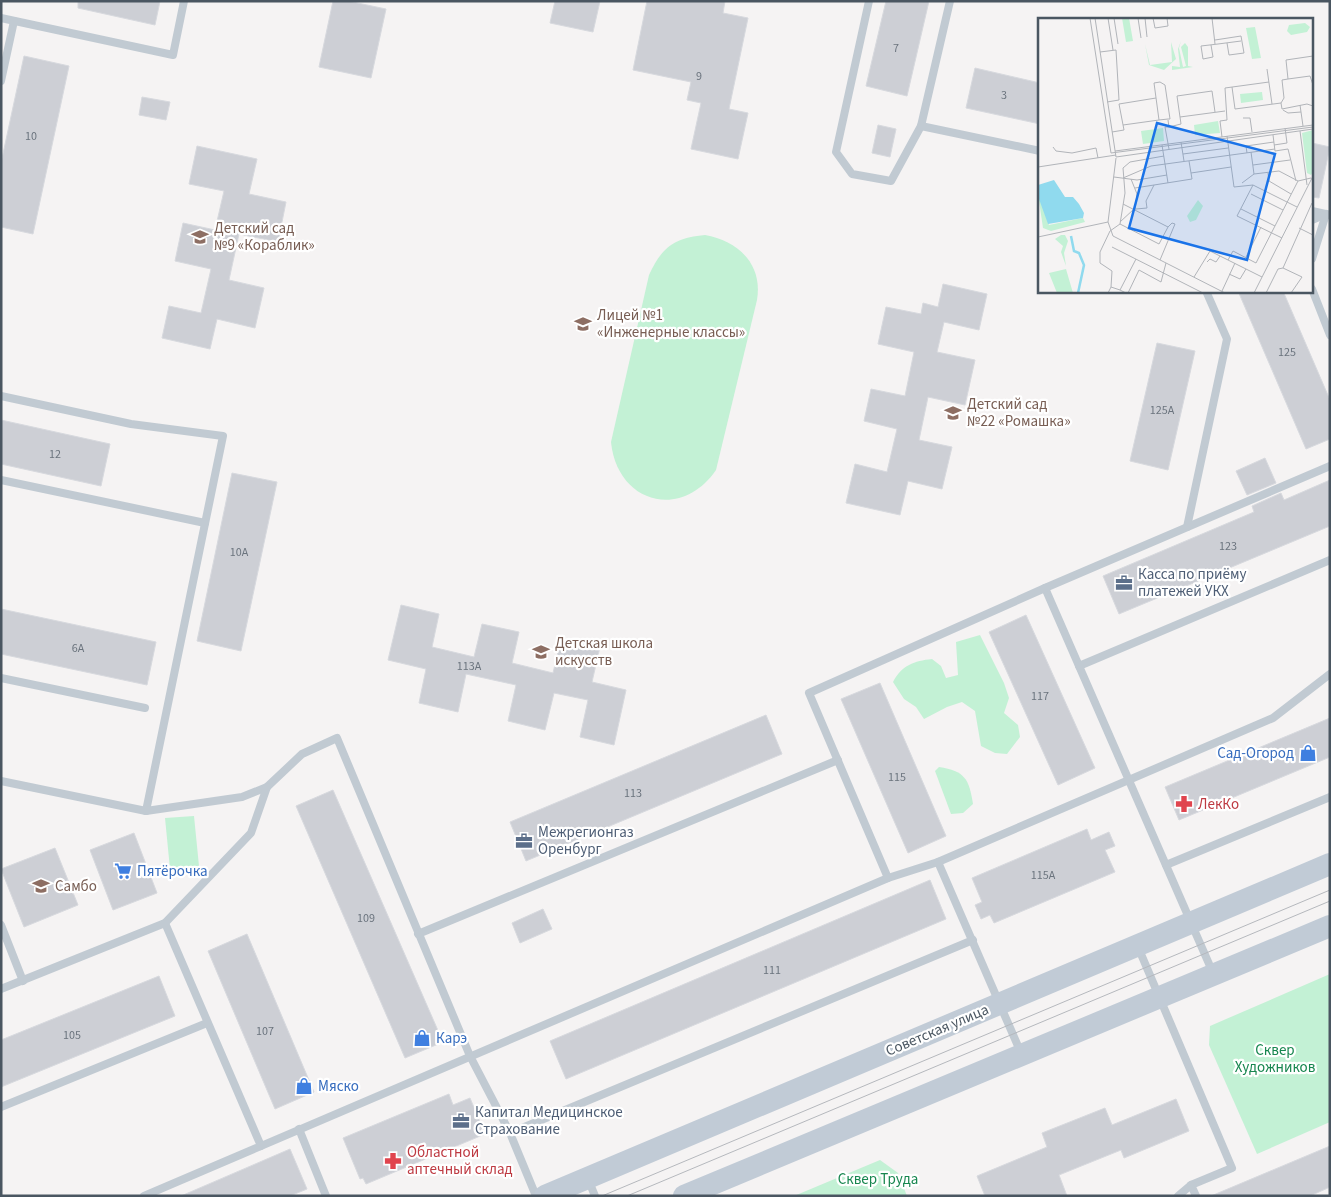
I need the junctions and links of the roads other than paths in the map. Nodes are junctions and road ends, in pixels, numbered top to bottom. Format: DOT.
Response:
graph roads {
  1 [pos="184,1"];
  2 [pos="869,1"];
  3 [pos="950,1"];
  4 [pos="1,18"];
  5 [pos="14,20"];
  6 [pos="1,81"];
  7 [pos="922,126"];
  8 [pos="1038,151"];
  9 [pos="1314,211"];
  10 [pos="1328,214"];
  11 [pos="1314,219"];
  12 [pos="1314,253"];
  13 [pos="1206,292"];
  14 [pos="1313,292"];
  15 [pos="1330,335"];
  16 [pos="1,396"];
  17 [pos="1330,466"];
  18 [pos="1,480"];
  19 [pos="206,523"];
  20 [pos="1187,527"];
  21 [pos="1330,560"];
  22 [pos="1045,588"];
  23 [pos="1079,666"];
  24 [pos="1330,674"];
  25 [pos="1,678"];
  26 [pos="146,708"];
  27 [pos="838,760"];
  28 [pos="1128,780"];
  29 [pos="1,781"];
  30 [pos="267,787"];
  31 [pos="1330,797"];
  32 [pos="146,811"];
  33 [pos="938,862"];
  34 [pos="1330,864"];
  35 [pos="1166,865"];
  36 [pos="888,878"];
  37 [pos="165,922"];
  38 [pos="1191,922"];
  39 [pos="1,926"];
  40 [pos="1330,926"];
  41 [pos="418,934"];
  42 [pos="972,940"];
  43 [pos="1137,946"];
  44 [pos="1214,974"];
  45 [pos="23,980"];
  46 [pos="1,990"];
  47 [pos="1159,997"];
  48 [pos="1000,1003"];
  49 [pos="208,1023"];
  50 [pos="1022,1054"];
  51 [pos="470,1056"];
  52 [pos="1,1108"];
  53 [pos="299,1129"];
  54 [pos="510,1133"];
  55 [pos="260,1146"];
  56 [pos="1192,1185"];
  57 [pos="592,1187"];
  58 [pos="144,1196"];
  59 [pos="326,1196"];
  60 [pos="536,1196"];
  61 [pos="545,1196"];
  62 [pos="684,1196"];
  63 [pos="1178,1196"];
  64 [pos="1196,1196"];
  1 -- 5 [label="lane"];
  2 -- 7 [label="lane"];
  3 -- 7 [label="lane"];
  4 -- 5 [label="lane"];
  5 -- 6 [label="lane"];
  7 -- 8 [label="lane"];
  9 -- 10 [label="lane"];
  10 -- 11 [label="lane"];
  10 -- 12 [label="lane"];
  13 -- 20 [label="lane"];
  14 -- 15 [label="lane"];
  16 -- 19 [label="lane"];
  17 -- 20 [label="lane"];
  18 -- 19 [label="lane"];
  19 -- 32 [label="lane"];
  20 -- 22 [label="lane"];
  21 -- 23 [label="lane"];
  22 -- 23 [label="lane"];
  22 -- 27 [label="lane"];
  23 -- 28 [label="lane"];
  24 -- 28 [label="lane"];
  25 -- 26 [label="lane"];
  27 -- 36 [label="lane"];
  27 -- 41 [label="lane"];
  28 -- 33 [label="lane"];
  28 -- 35 [label="lane"];
  29 -- 32 [label="lane"];
  30 -- 32 [label="lane"];
  30 -- 37 [label="lane"];
  30 -- 41 [label="lane"];
  31 -- 35 [label="lane"];
  33 -- 36 [label="lane"];
  33 -- 42 [label="lane"];
  34 -- 38 [label="main road, Советская улица"];
  35 -- 38 [label="lane"];
  36 -- 51 [label="lane"];
  37 -- 45 [label="lane"];
  37 -- 49 [label="lane"];
  38 -- 43 [label="main road, Советская улица"];
  38 -- 44 [label="lane"];
  39 -- 45 [label="lane"];
  40 -- 44 [label="main road"];
  41 -- 51 [label="lane"];
  42 -- 48 [label="lane"];
  42 -- 54 [label="lane"];
  43 -- 47 [label="lane"];
  43 -- 48 [label="main road, Советская улица"];
  44 -- 47 [label="main road"];
  45 -- 46 [label="lane"];
  47 -- 50 [label="main road"];
  47 -- 56 [label="lane"];
  48 -- 50 [label="lane"];
  48 -- 57 [label="main road, Советская улица"];
  49 -- 52 [label="lane"];
  49 -- 55 [label="lane"];
  50 -- 62 [label="main road"];
  51 -- 53 [label="lane"];
  51 -- 54 [label="lane"];
  53 -- 55 [label="lane"];
  53 -- 59 [label="lane"];
  54 -- 60 [label="lane"];
  55 -- 58 [label="lane"];
  56 -- 63 [label="lane"];
  56 -- 64 [label="lane"];
  57 -- 61 [label="main road, Советская улица"];
}
